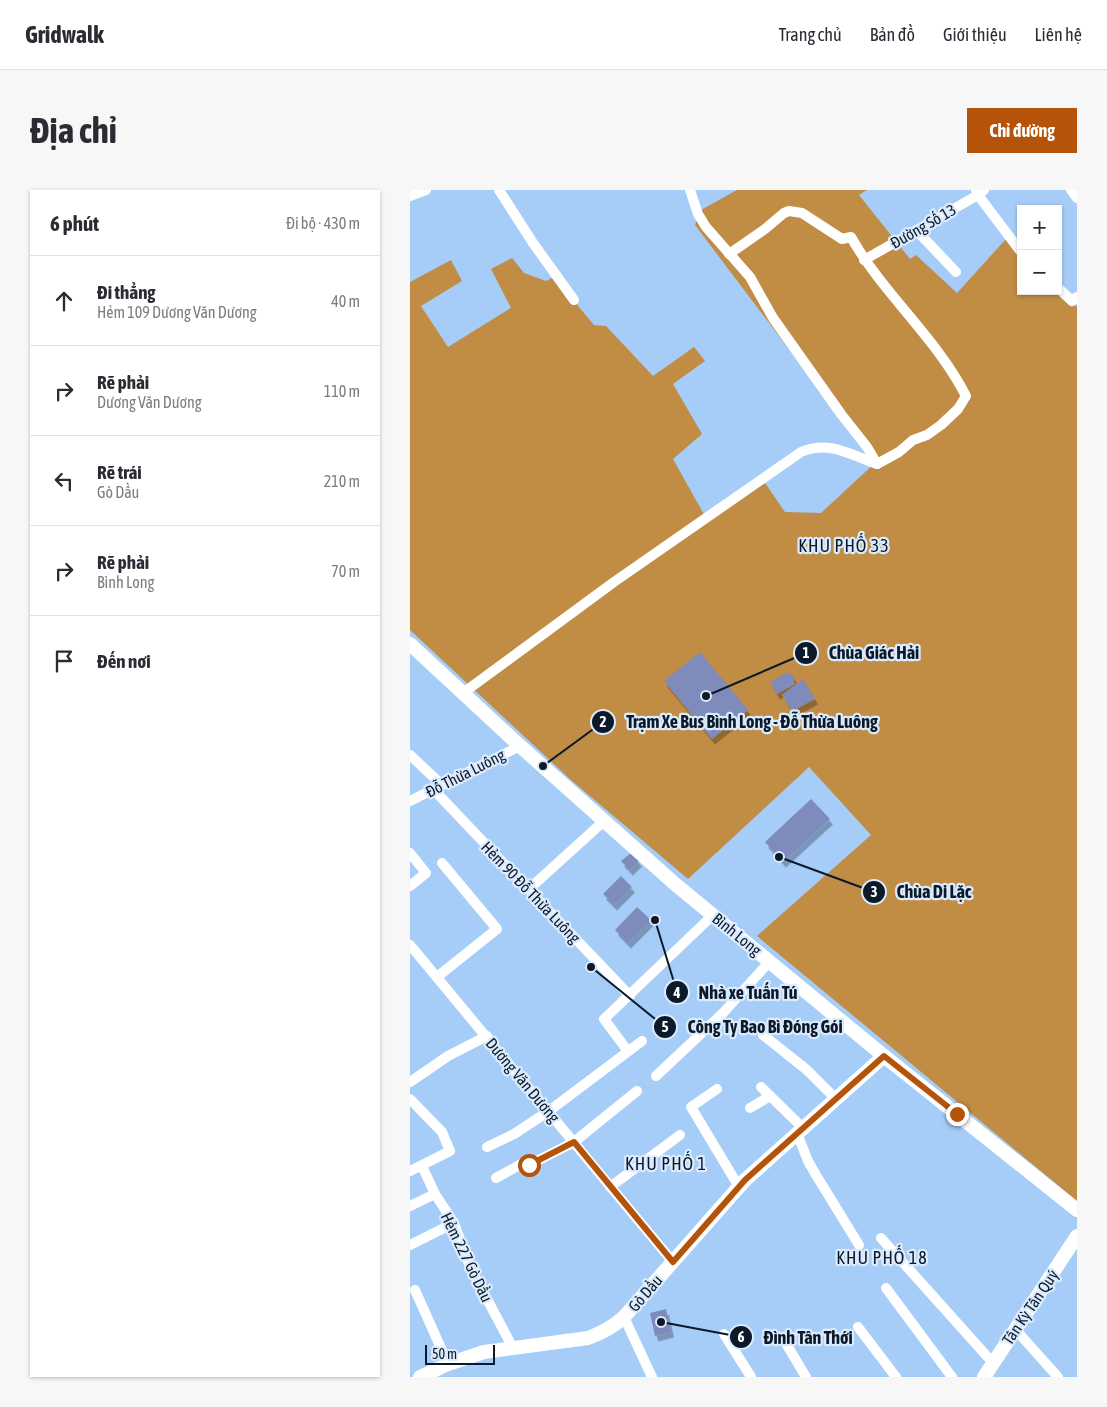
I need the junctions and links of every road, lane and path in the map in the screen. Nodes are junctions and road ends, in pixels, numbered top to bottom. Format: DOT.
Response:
graph roads {
  1 [pos="426,190"];
  2 [pos="499,190"];
  3 [pos="690,190"];
  4 [pos="1071,190"];
  5 [pos="979,192"];
  6 [pos="410,196"];
  7 [pos="1077,198"];
  8 [pos="916,230"];
  9 [pos="1020,250"];
  10 [pos="729,254"];
  11 [pos="864,260"];
  12 [pos="956,272"];
  13 [pos="1062,292"];
  14 [pos="1077,297"];
  15 [pos="574,300"];
  16 [pos="877,464"];
  17 [pos="410,644"];
  18 [pos="463,694"];
  19 [pos="520,746"];
  20 [pos="410,755"];
  21 [pos="437,787"];
  22 [pos="410,801"];
  23 [pos="604,821"];
  24 [pos="410,852"];
  25 [pos="442,863"];
  26 [pos="410,886"];
  27 [pos="529,889"];
  28 [pos="713,915"];
  29 [pos="410,945"];
  30 [pos="770,961"];
  31 [pos="437,977"];
  32 [pos="630,996"];
  33 [pos="763,1035"];
  34 [pos="487,1036"];
  35 [pos="642,1041"];
  36 [pos="627,1050"];
  37 [pos="884,1056"];
  38 [pos="656,1076"];
  39 [pos="410,1082"];
  40 [pos="761,1087"];
  41 [pos="717,1089"];
  42 [pos="638,1091"];
  43 [pos="770,1096"];
  44 [pos="410,1099"];
  45 [pos="836,1099"];
  46 [pos="750,1108"];
  47 [pos="548,1111"];
  48 [pos="800,1130"];
  49 [pos="680,1135"];
  50 [pos="574,1142"];
  51 [pos="487,1147"];
  52 [pos="422,1166"];
  53 [pos="410,1171"];
  54 [pos="496,1178"];
  55 [pos="610,1187"];
  56 [pos="738,1188"];
  57 [pos="435,1194"];
  58 [pos="410,1206"];
  59 [pos="1077,1210"];
  60 [pos="454,1223"];
  61 [pos="1077,1236"];
  62 [pos="881,1238"];
  63 [pos="410,1245"];
  64 [pos="859,1245"];
  65 [pos="673,1262"];
  66 [pos="886,1288"];
  67 [pos="415,1290"];
  68 [pos="624,1317"];
  69 [pos="858,1327"];
  70 [pos="1015,1329"];
  71 [pos="724,1334"];
  72 [pos="784,1340"];
  73 [pos="513,1348"];
  74 [pos="993,1363"];
  75 [pos="448,1364"];
  76 [pos="420,1377"];
  77 [pos="652,1377"];
  78 [pos="751,1377"];
  79 [pos="806,1377"];
  80 [pos="896,1377"];
  81 [pos="952,1377"];
  82 [pos="984,1377"];
  83 [pos="1058,1377"];
  1 -- 6 [label="street"];
  2 -- 15 [label="street"];
  3 -- 10 [label="street"];
  4 -- 7 [label="street"];
  5 -- 8 [label="street, Đường Số 13"];
  5 -- 9 [label="street"];
  8 -- 11 [label="street, Đường Số 13"];
  8 -- 12 [label="street"];
  10 -- 11 [label="street"];
  10 -- 16 [label="street"];
  11 -- 16 [label="street"];
  13 -- 14 [label="street"];
  16 -- 18 [label="street"];
  17 -- 18 [label="main road, Bình Long"];
  18 -- 19 [label="main road, Bình Long"];
  19 -- 21 [label="street, Đỗ Thừa Luông"];
  19 -- 23 [label="main road, Bình Long"];
  20 -- 21 [label="street, Hẻm 90 Đỗ Thừa Luông"];
  21 -- 22 [label="street, Đỗ Thừa Luông"];
  21 -- 27 [label="street, Hẻm 90 Đỗ Thừa Luông"];
  23 -- 27 [label="street"];
  23 -- 28 [label="main road, Bình Long"];
  24 -- 26 [label="street"];
  25 -- 31 [label="street"];
  27 -- 32 [label="street, Hẻm 90 Đỗ Thừa Luông"];
  28 -- 30 [label="main road, Bình Long"];
  28 -- 32 [label="street"];
  29 -- 31 [label="street, Dương Văn Dương"];
  30 -- 37 [label="main road, Bình Long"];
  30 -- 38 [label="street"];
  31 -- 34 [label="street, Dương Văn Dương"];
  32 -- 36 [label="street"];
  33 -- 45 [label="street"];
  34 -- 39 [label="street"];
  34 -- 47 [label="street, Dương Văn Dương"];
  35 -- 36 [label="street"];
  36 -- 47 [label="street"];
  37 -- 45 [label="main road, Gò Dầu"];
  37 -- 59 [label="main road, Bình Long"];
  40 -- 43 [label="street"];
  41 -- 56 [label="street"];
  42 -- 50 [label="street"];
  43 -- 46 [label="street"];
  43 -- 48 [label="street"];
  44 -- 52 [label="street"];
  45 -- 48 [label="main road, Gò Dầu"];
  47 -- 50 [label="street, Dương Văn Dương"];
  47 -- 51 [label="street"];
  48 -- 56 [label="main road, Gò Dầu"];
  48 -- 64 [label="street"];
  49 -- 55 [label="street"];
  50 -- 54 [label="street"];
  50 -- 55 [label="street, Dương Văn Dương"];
  52 -- 53 [label="street"];
  52 -- 57 [label="street, Hẻm 227 Gò Dầu"];
  55 -- 65 [label="street, Dương Văn Dương"];
  56 -- 65 [label="main road, Gò Dầu"];
  57 -- 58 [label="street"];
  57 -- 60 [label="street, Hẻm 227 Gò Dầu"];
  60 -- 63 [label="street"];
  60 -- 73 [label="street, Hẻm 227 Gò Dầu"];
  61 -- 70 [label="main road, Tân Kỳ Tân Quý"];
  62 -- 74 [label="street"];
  65 -- 68 [label="main road, Gò Dầu"];
  66 -- 81 [label="street"];
  67 -- 75 [label="street"];
  68 -- 73 [label="main road, Gò Dầu"];
  68 -- 77 [label="street"];
  69 -- 80 [label="street"];
  70 -- 74 [label="main road, Tân Kỳ Tân Quý"];
  70 -- 83 [label="street"];
  71 -- 78 [label="street"];
  72 -- 79 [label="street"];
  73 -- 75 [label="main road, Gò Dầu"];
  74 -- 82 [label="main road, Tân Kỳ Tân Quý"];
  75 -- 76 [label="main road, Gò Dầu"];
}
